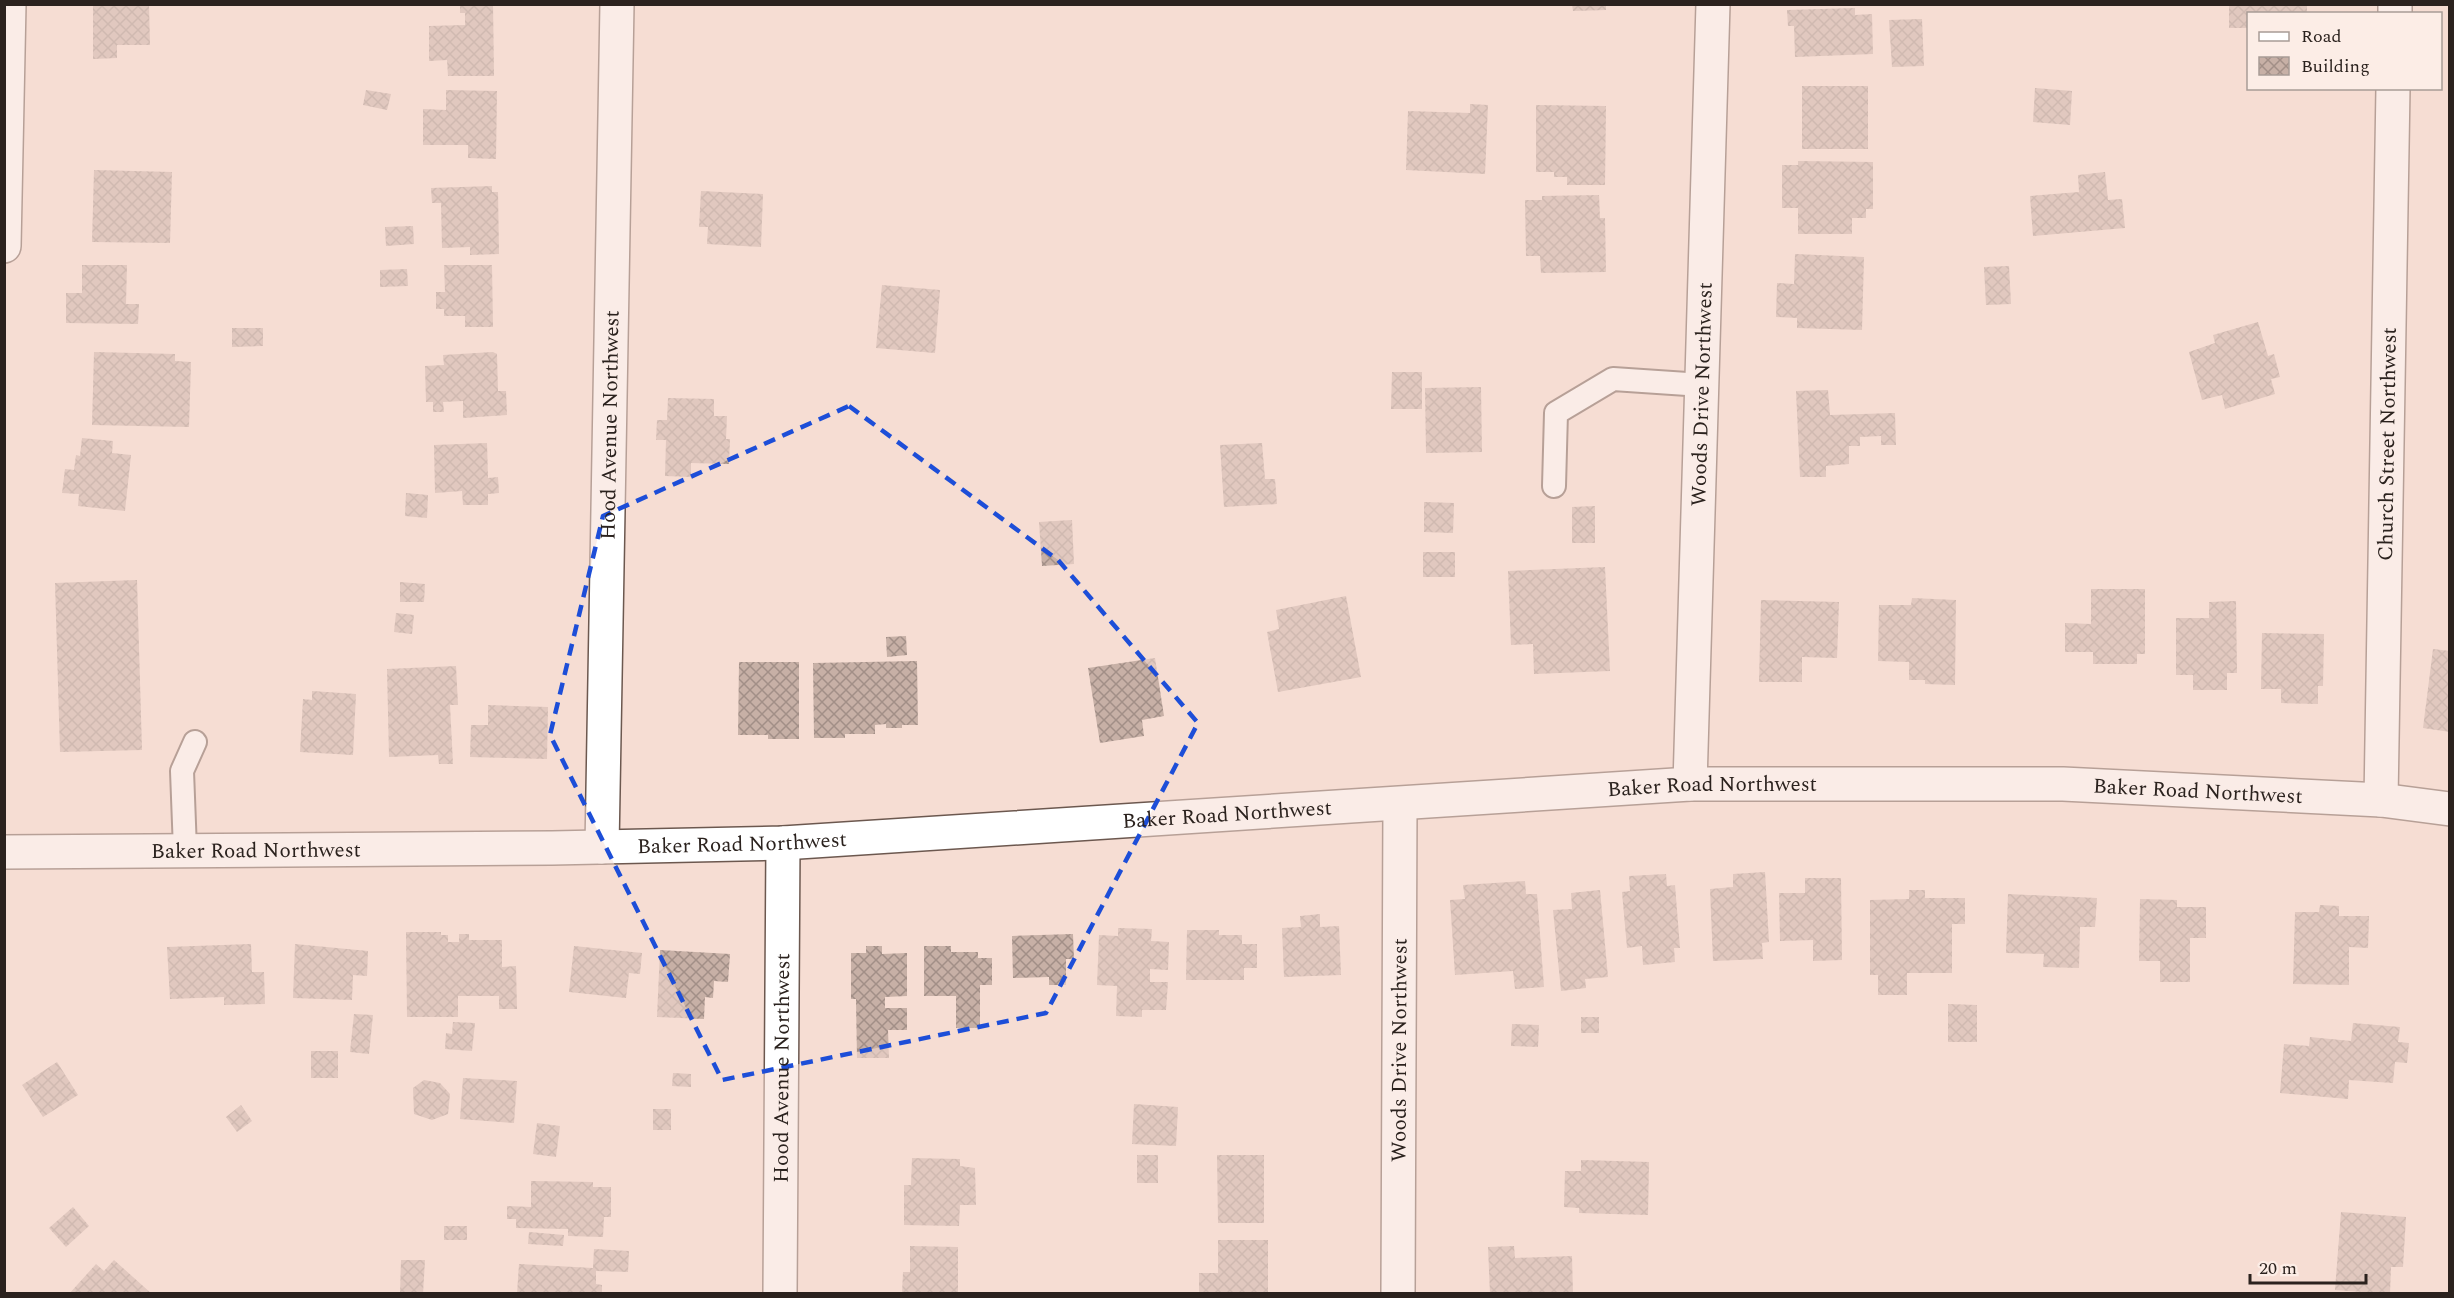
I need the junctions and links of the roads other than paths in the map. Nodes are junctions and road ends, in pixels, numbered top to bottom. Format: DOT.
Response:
graph roads {
  1 [pos="9,4"];
  2 [pos="617,4"];
  3 [pos="1713,4"];
  4 [pos="2394,90"];
  5 [pos="4,246"];
  6 [pos="1702,385"];
  7 [pos="1554,486"];
  8 [pos="195,742"];
  9 [pos="1690,784"];
  10 [pos="2381,800"];
  11 [pos="1400,804"];
  12 [pos="2450,809"];
  13 [pos="783,843"];
  14 [pos="602,847"];
  15 [pos="185,850"];
  16 [pos="4,852"];
  17 [pos="780,1293"];
  18 [pos="1398,1293"];
  1 -- 5 [label="street"];
  2 -- 14 [label="street, Hood Avenue Northwest"];
  3 -- 6 [label="street, Woods Drive Northwest"];
  4 -- 10 [label="street, Church Street Northwest"];
  6 -- 7 [label="lane"];
  6 -- 9 [label="street, Woods Drive Northwest"];
  8 -- 15 [label="lane"];
  9 -- 10 [label="street, Baker Road Northwest"];
  9 -- 11 [label="street, Baker Road Northwest"];
  10 -- 12 [label="street, Baker Road Northwest"];
  11 -- 13 [label="street, Baker Road Northwest"];
  11 -- 18 [label="street, Woods Drive Northwest"];
  13 -- 14 [label="street, Baker Road Northwest"];
  13 -- 17 [label="street, Hood Avenue Northwest"];
  14 -- 15 [label="street, Baker Road Northwest"];
  15 -- 16 [label="street, Baker Road Northwest"];
}
